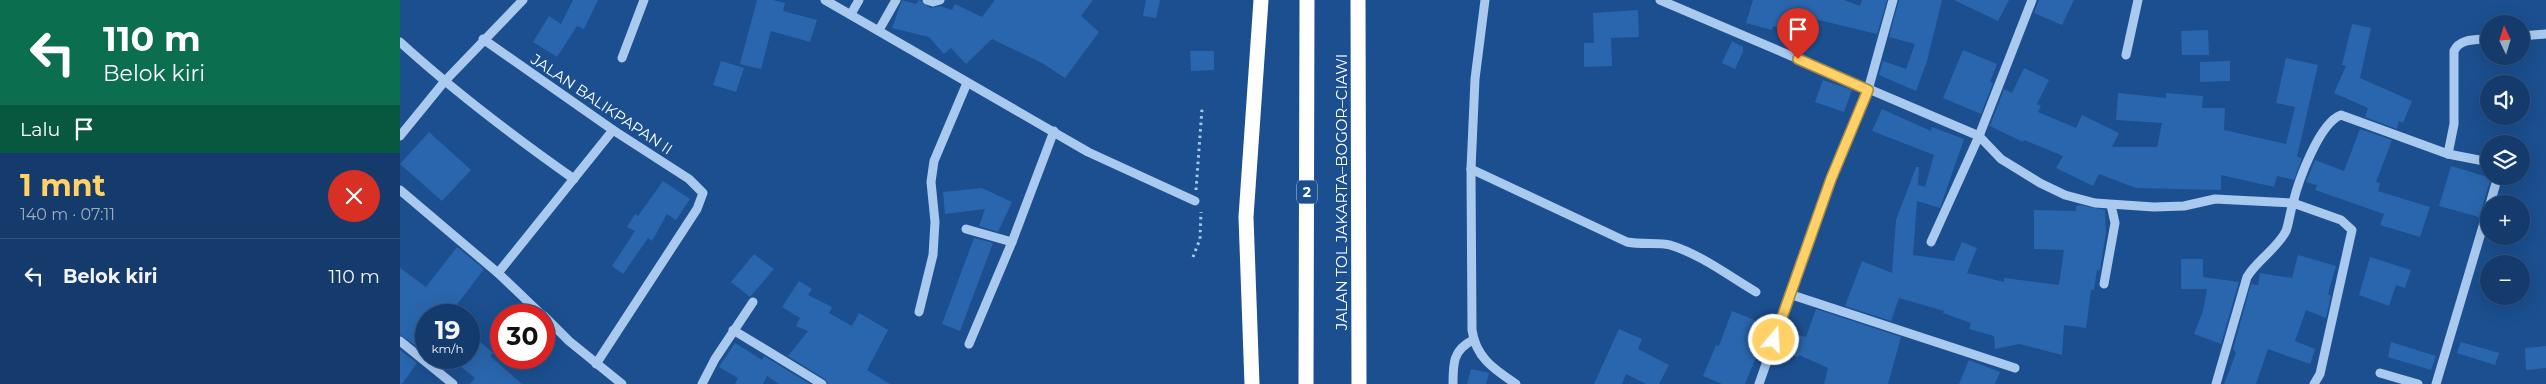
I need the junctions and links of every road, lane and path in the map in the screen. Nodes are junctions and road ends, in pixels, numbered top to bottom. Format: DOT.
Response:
graph roads {
  1 [pos="523,0"];
  2 [pos="644,0"];
  3 [pos="825,0"];
  4 [pos="859,0"];
  5 [pos="896,0"];
  6 [pos="927,0"];
  7 [pos="940,0"];
  8 [pos="1261,0"];
  9 [pos="1307,0"];
  10 [pos="1358,0"];
  11 [pos="1485,0"];
  12 [pos="1660,0"];
  13 [pos="1893,0"];
  14 [pos="2032,0"];
  15 [pos="2138,0"];
  16 [pos="850,14"];
  17 [pos="879,30"];
  18 [pos="2546,34"];
  19 [pos="2530,35"];
  20 [pos="483,39"];
  21 [pos="2480,40"];
  22 [pos="400,42"];
  23 [pos="2126,55"];
  24 [pos="622,58"];
  25 [pos="444,82"];
  26 [pos="967,83"];
  27 [pos="1868,90"];
  28 [pos="1202,110"];
  29 [pos="613,130"];
  30 [pos="1054,131"];
  31 [pos="400,136"];
  32 [pos="1978,136"];
  33 [pos="2448,154"];
  34 [pos="2480,160"];
  35 [pos="1471,169"];
  36 [pos="574,179"];
  37 [pos="400,190"];
  38 [pos="1194,200"];
  39 [pos="2292,203"];
  40 [pos="2111,205"];
  41 [pos="966,229"];
  42 [pos="2480,235"];
  43 [pos="1012,242"];
  44 [pos="1931,242"];
  45 [pos="1193,257"];
  46 [pos="498,273"];
  47 [pos="2104,284"];
  48 [pos="1756,292"];
  49 [pos="1789,294"];
  50 [pos="754,302"];
  51 [pos="530,304"];
  52 [pos="919,312"];
  53 [pos="555,327"];
  54 [pos="733,330"];
  55 [pos="1473,340"];
  56 [pos="400,341"];
  57 [pos="969,344"];
  58 [pos="596,364"];
  59 [pos="2015,368"];
  60 [pos="2380,373"];
  61 [pos="453,384"];
  62 [pos="622,384"];
  63 [pos="702,384"];
  64 [pos="822,384"];
  65 [pos="1252,384"];
  66 [pos="1306,384"];
  67 [pos="1359,384"];
  68 [pos="1452,384"];
  69 [pos="1516,384"];
  70 [pos="1759,384"];
  71 [pos="2216,384"];
  72 [pos="2314,384"];
  73 [pos="2418,384"];
  74 [pos="2436,384"];
  1 -- 20 [label="street"];
  2 -- 24 [label="street"];
  3 -- 16 [label="street"];
  4 -- 16 [label="street"];
  5 -- 17 [label="street"];
  6 -- 7 [label="street"];
  8 -- 65 [label="highway"];
  9 -- 66 [label="highway, 2"];
  10 -- 67 [label="highway, JALAN TOL JAKARTA–BOGOR–CIAWI"];
  11 -- 35 [label="street"];
  12 -- 27 [label="street"];
  13 -- 27 [label="street"];
  14 -- 32 [label="street"];
  15 -- 23 [label="street"];
  16 -- 17 [label="street"];
  17 -- 26 [label="street"];
  18 -- 19 [label="street"];
  20 -- 25 [label="street"];
  20 -- 29 [label="street, JALAN BALIKPAPAN II"];
  21 -- 33 [label="street"];
  22 -- 25 [label="street"];
  25 -- 31 [label="street"];
  25 -- 36 [label="street"];
  26 -- 30 [label="street"];
  26 -- 52 [label="street"];
  27 -- 32 [label="street"];
  27 -- 49 [label="street"];
  28 -- 38 [label="path"];
  29 -- 36 [label="street"];
  29 -- 58 [label="street, JALAN BALIKPAPAN II"];
  30 -- 38 [label="street"];
  30 -- 43 [label="street"];
  32 -- 40 [label="street"];
  32 -- 44 [label="street"];
  33 -- 34 [label="street"];
  33 -- 39 [label="street"];
  35 -- 48 [label="street"];
  35 -- 55 [label="street"];
  36 -- 46 [label="street"];
  37 -- 46 [label="street"];
  38 -- 45 [label="path"];
  39 -- 40 [label="street"];
  39 -- 71 [label="street"];
  39 -- 72 [label="street"];
  40 -- 47 [label="street"];
  41 -- 43 [label="street"];
  42 -- 74 [label="street"];
  43 -- 57 [label="street"];
  46 -- 51 [label="street"];
  49 -- 59 [label="street"];
  49 -- 70 [label="street"];
  50 -- 54 [label="street"];
  53 -- 58 [label="street"];
  54 -- 63 [label="street"];
  54 -- 64 [label="street"];
  55 -- 68 [label="street"];
  55 -- 69 [label="street"];
  56 -- 61 [label="street"];
  58 -- 62 [label="street"];
  60 -- 73 [label="street"];
}
